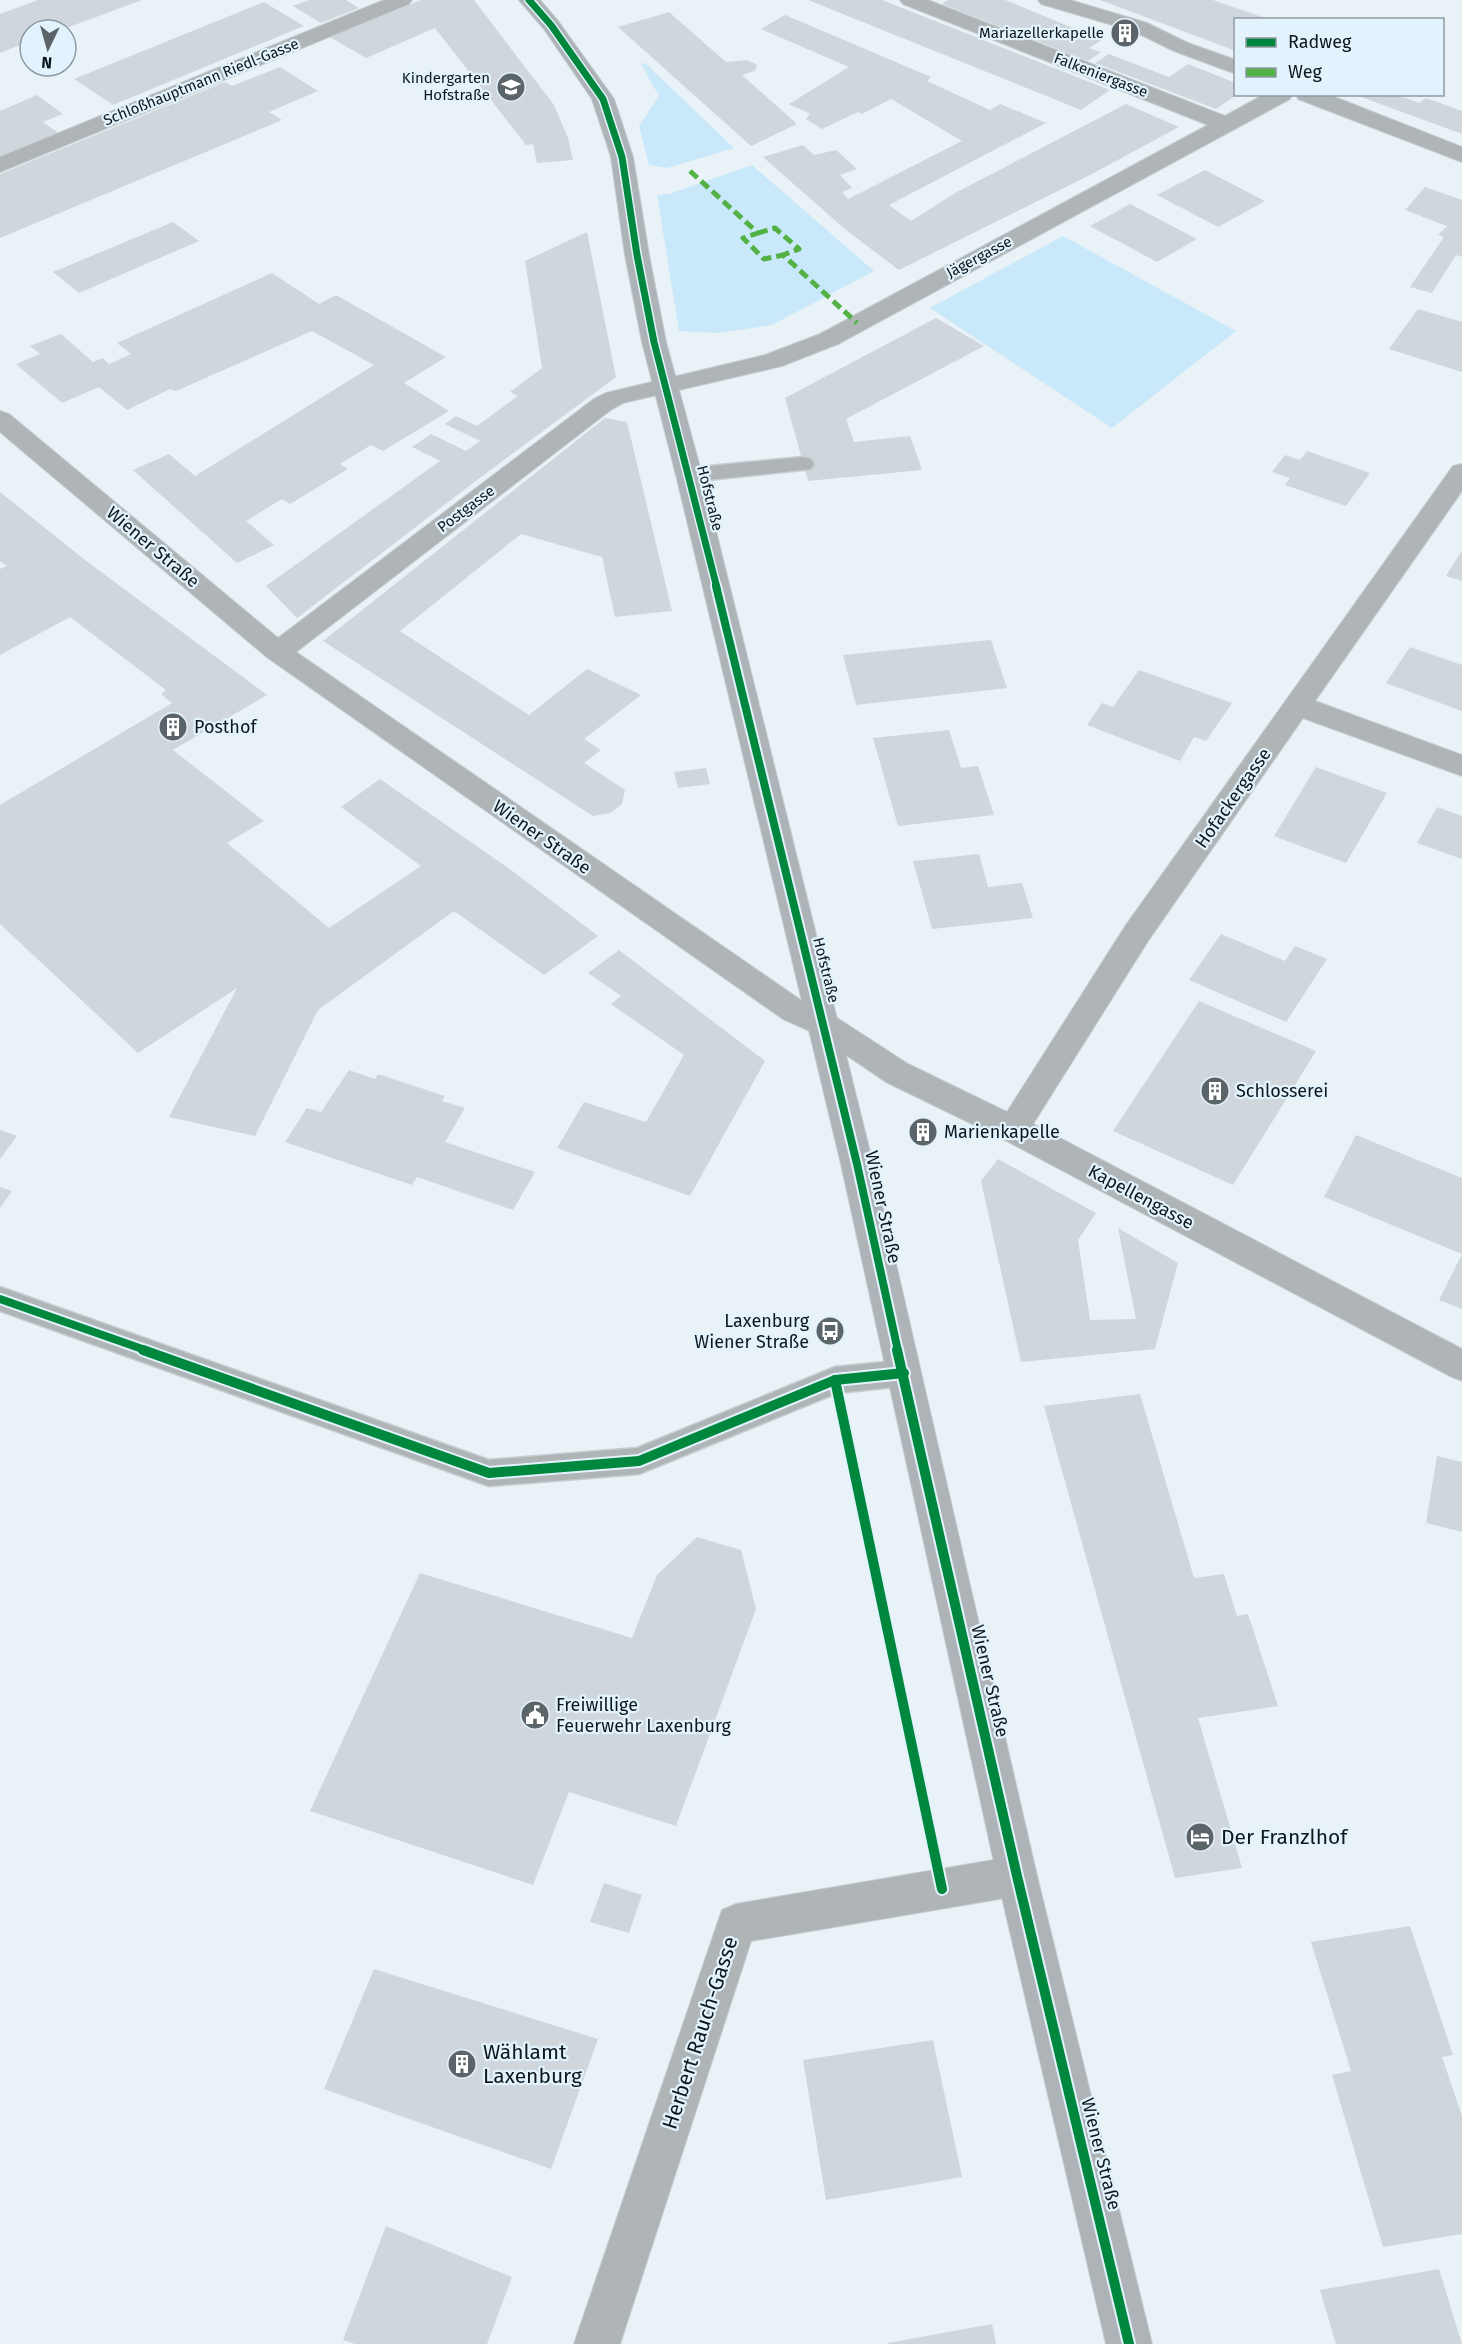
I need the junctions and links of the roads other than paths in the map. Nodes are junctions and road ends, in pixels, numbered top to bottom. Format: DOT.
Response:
graph roads {
  1 [pos="402,0"];
  2 [pos="529,0"];
  3 [pos="910,0"];
  4 [pos="1048,0"];
  5 [pos="1234,67"];
  6 [pos="1278,96"];
  7 [pos="1311,96"];
  8 [pos="1225,124"];
  9 [pos="1462,155"];
  10 [pos="0,165"];
  11 [pos="664,388"];
  12 [pos="0,419"];
  13 [pos="803,464"];
  14 [pos="1462,472"];
  15 [pos="689,475"];
  16 [pos="278,652"];
  17 [pos="1299,706"];
  18 [pos="1462,765"];
  19 [pos="823,1024"];
  20 [pos="1013,1129"];
  21 [pos="0,1299"];
  22 [pos="1462,1366"];
  23 [pos="904,1373"];
  24 [pos="1017,1876"];
  25 [pos="597,2344"];
  26 [pos="1129,2344"];
  1 -- 10 [label="street, Schloßhauptmann Riedl-Gasse"];
  2 -- 11 [label="main road, Hofstraße"];
  3 -- 8 [label="street, Falkeniergasse"];
  4 -- 5 [label="street"];
  6 -- 8 [label="street, Jägergasse"];
  7 -- 9 [label="street"];
  8 -- 11 [label="street, Jägergasse"];
  11 -- 15 [label="main road, Hofstraße"];
  11 -- 16 [label="street, Postgasse"];
  12 -- 16 [label="street, Wiener Straße"];
  13 -- 15 [label="lane"];
  14 -- 17 [label="street, Hofackergasse"];
  15 -- 19 [label="main road, Hofstraße"];
  16 -- 19 [label="street, Wiener Straße"];
  17 -- 18 [label="street"];
  17 -- 20 [label="street, Hofackergasse"];
  19 -- 20 [label="street, Kapellengasse"];
  19 -- 23 [label="main road, Wiener Straße"];
  20 -- 22 [label="street, Kapellengasse"];
  21 -- 23 [label="lane"];
  23 -- 24 [label="main road, Wiener Straße"];
  24 -- 25 [label="street, Herbert Rauch-Gasse"];
  24 -- 26 [label="main road, Wiener Straße"];
}
